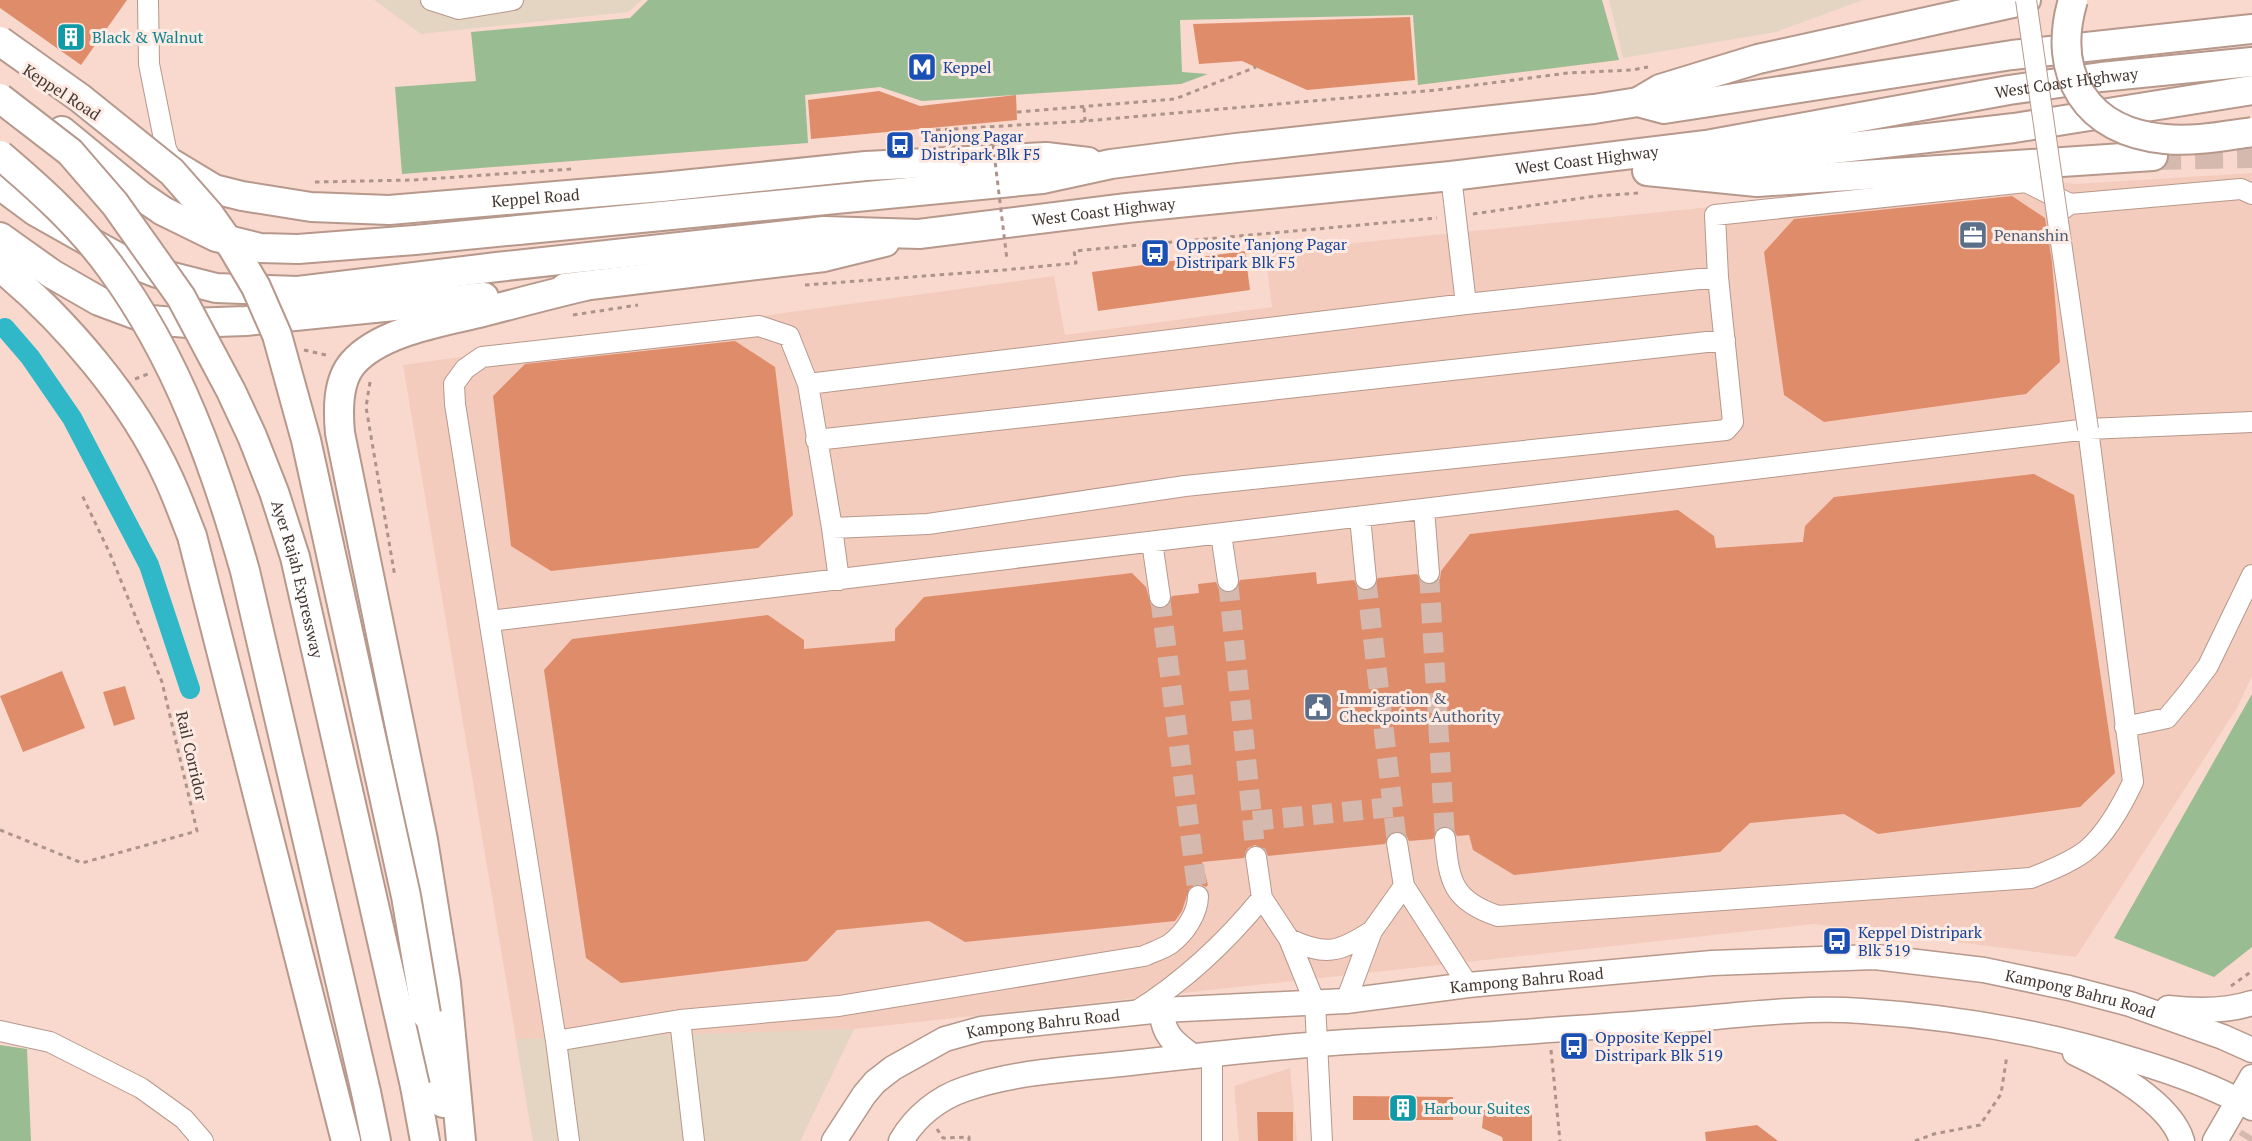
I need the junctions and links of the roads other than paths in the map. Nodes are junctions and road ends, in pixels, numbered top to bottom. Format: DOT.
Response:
graph roads {
  1 [pos="148,0"];
  2 [pos="431,0"];
  3 [pos="513,0"];
  4 [pos="2026,0"];
  5 [pos="2073,0"];
  6 [pos="2252,29"];
  7 [pos="0,41"];
  8 [pos="0,51"];
  9 [pos="2252,62"];
  10 [pos="0,85"];
  11 [pos="2252,90"];
  12 [pos="0,98"];
  13 [pos="1638,102"];
  14 [pos="2252,132"];
  15 [pos="0,155"];
  16 [pos="2152,156"];
  17 [pos="1111,164"];
  18 [pos="175,167"];
  19 [pos="1452,176"];
  20 [pos="1645,182"];
  21 [pos="0,185"];
  22 [pos="2247,192"];
  23 [pos="2070,204"];
  24 [pos="2048,220"];
  25 [pos="919,234"];
  26 [pos="0,237"];
  27 [pos="0,267"];
  28 [pos="1718,277"];
  29 [pos="585,286"];
  30 [pos="1466,304"];
  31 [pos="1725,340"];
  32 [pos="808,384"];
  33 [pos="2252,422"];
  34 [pos="2088,429"];
  35 [pos="816,440"];
  36 [pos="1424,509"];
  37 [pos="1360,517"];
  38 [pos="832,528"];
  39 [pos="1221,534"];
  40 [pos="1152,542"];
  41 [pos="1429,573"];
  42 [pos="2252,576"];
  43 [pos="1366,579"];
  44 [pos="839,580"];
  45 [pos="1228,581"];
  46 [pos="1160,597"];
  47 [pos="490,621"];
  48 [pos="2125,727"];
  49 [pos="1445,838"];
  50 [pos="1397,843"];
  51 [pos="1256,857"];
  52 [pos="1404,886"];
  53 [pos="1198,896"];
  54 [pos="1262,898"];
  55 [pos="1372,931"];
  56 [pos="1289,939"];
  57 [pos="1468,985"];
  58 [pos="1346,1001"];
  59 [pos="1315,1003"];
  60 [pos="2252,1003"];
  61 [pos="2130,1004"];
  62 [pos="1162,1010"];
  63 [pos="1132,1013"];
  64 [pos="680,1020"];
  65 [pos="0,1031"];
  66 [pos="2029,1033"];
  67 [pos="556,1041"];
  68 [pos="1317,1045"];
  69 [pos="2252,1050"];
  70 [pos="1202,1055"];
  71 [pos="2252,1077"];
  72 [pos="2245,1104"];
  73 [pos="203,1141"];
  74 [pos="346,1141"];
  75 [pos="376,1141"];
  76 [pos="425,1141"];
  77 [pos="450,1141"];
  78 [pos="461,1141"];
  79 [pos="569,1141"];
  80 [pos="694,1141"];
  81 [pos="834,1141"];
  82 [pos="901,1141"];
  83 [pos="1212,1141"];
  84 [pos="1322,1141"];
  85 [pos="2182,1141"];
  86 [pos="2215,1141"];
  1 -- 18 [label="lane"];
  2 -- 3 [label="lane"];
  4 -- 13 [label="highway"];
  4 -- 34 [label="lane, bridge"];
  5 -- 14 [label="highway, bridge"];
  6 -- 13 [label="highway, West Coast Highway"];
  7 -- 77 [label="highway, bridge"];
  8 -- 18 [label="highway, Keppel Road"];
  9 -- 19 [label="highway, West Coast Highway"];
  10 -- 17 [label="highway, bridge"];
  11 -- 20 [label="highway"];
  12 -- 76 [label="highway, Ayer Rajah Expressway, bridge"];
  13 -- 17 [label="highway, West Coast Highway"];
  15 -- 75 [label="highway, bridge"];
  16 -- 20 [label="highway"];
  17 -- 18 [label="highway, Keppel Road"];
  19 -- 20 [label="highway"];
  19 -- 25 [label="highway, West Coast Highway"];
  19 -- 30 [label="lane"];
  21 -- 25 [label="highway"];
  22 -- 23 [label="lane"];
  23 -- 24 [label="lane"];
  23 -- 28 [label="lane"];
  25 -- 29 [label="highway"];
  26 -- 29 [label="highway"];
  27 -- 74 [label="highway"];
  28 -- 30 [label="lane"];
  28 -- 31 [label="lane"];
  29 -- 78 [label="highway"];
  30 -- 32 [label="lane"];
  31 -- 35 [label="lane"];
  31 -- 38 [label="lane"];
  32 -- 35 [label="lane"];
  32 -- 47 [label="lane"];
  33 -- 34 [label="lane"];
  34 -- 36 [label="lane"];
  34 -- 48 [label="lane"];
  35 -- 38 [label="lane"];
  36 -- 37 [label="lane"];
  36 -- 41 [label="lane"];
  37 -- 39 [label="lane"];
  37 -- 43 [label="lane"];
  38 -- 44 [label="lane"];
  39 -- 40 [label="lane"];
  39 -- 45 [label="lane"];
  40 -- 44 [label="lane"];
  40 -- 46 [label="lane"];
  42 -- 48 [label="lane"];
  44 -- 47 [label="lane"];
  47 -- 67 [label="lane"];
  48 -- 49 [label="lane"];
  50 -- 52 [label="lane"];
  51 -- 54 [label="lane"];
  52 -- 55 [label="lane"];
  52 -- 57 [label="lane"];
  53 -- 64 [label="lane"];
  54 -- 56 [label="lane"];
  54 -- 63 [label="lane"];
  55 -- 56 [label="lane"];
  55 -- 58 [label="lane"];
  56 -- 59 [label="lane"];
  57 -- 58 [label="main road, Kampong Bahru Road"];
  57 -- 61 [label="main road, Kampong Bahru Road"];
  58 -- 59 [label="main road, Kampong Bahru Road"];
  59 -- 62 [label="main road, Kampong Bahru Road"];
  59 -- 68 [label="lane"];
  60 -- 61 [label="main road"];
  61 -- 69 [label="main road, Kampong Bahru Road"];
  62 -- 63 [label="main road, Kampong Bahru Road"];
  62 -- 70 [label="main road"];
  63 -- 81 [label="main road, Kampong Bahru Road"];
  64 -- 67 [label="lane"];
  64 -- 80 [label="lane"];
  65 -- 73 [label="lane"];
  66 -- 68 [label="main road"];
  66 -- 72 [label="main road"];
  66 -- 85 [label="main road"];
  67 -- 79 [label="lane"];
  68 -- 70 [label="main road"];
  68 -- 84 [label="lane"];
  70 -- 82 [label="main road"];
  70 -- 83 [label="lane"];
  71 -- 72 [label="main road"];
  72 -- 86 [label="main road"];
}
